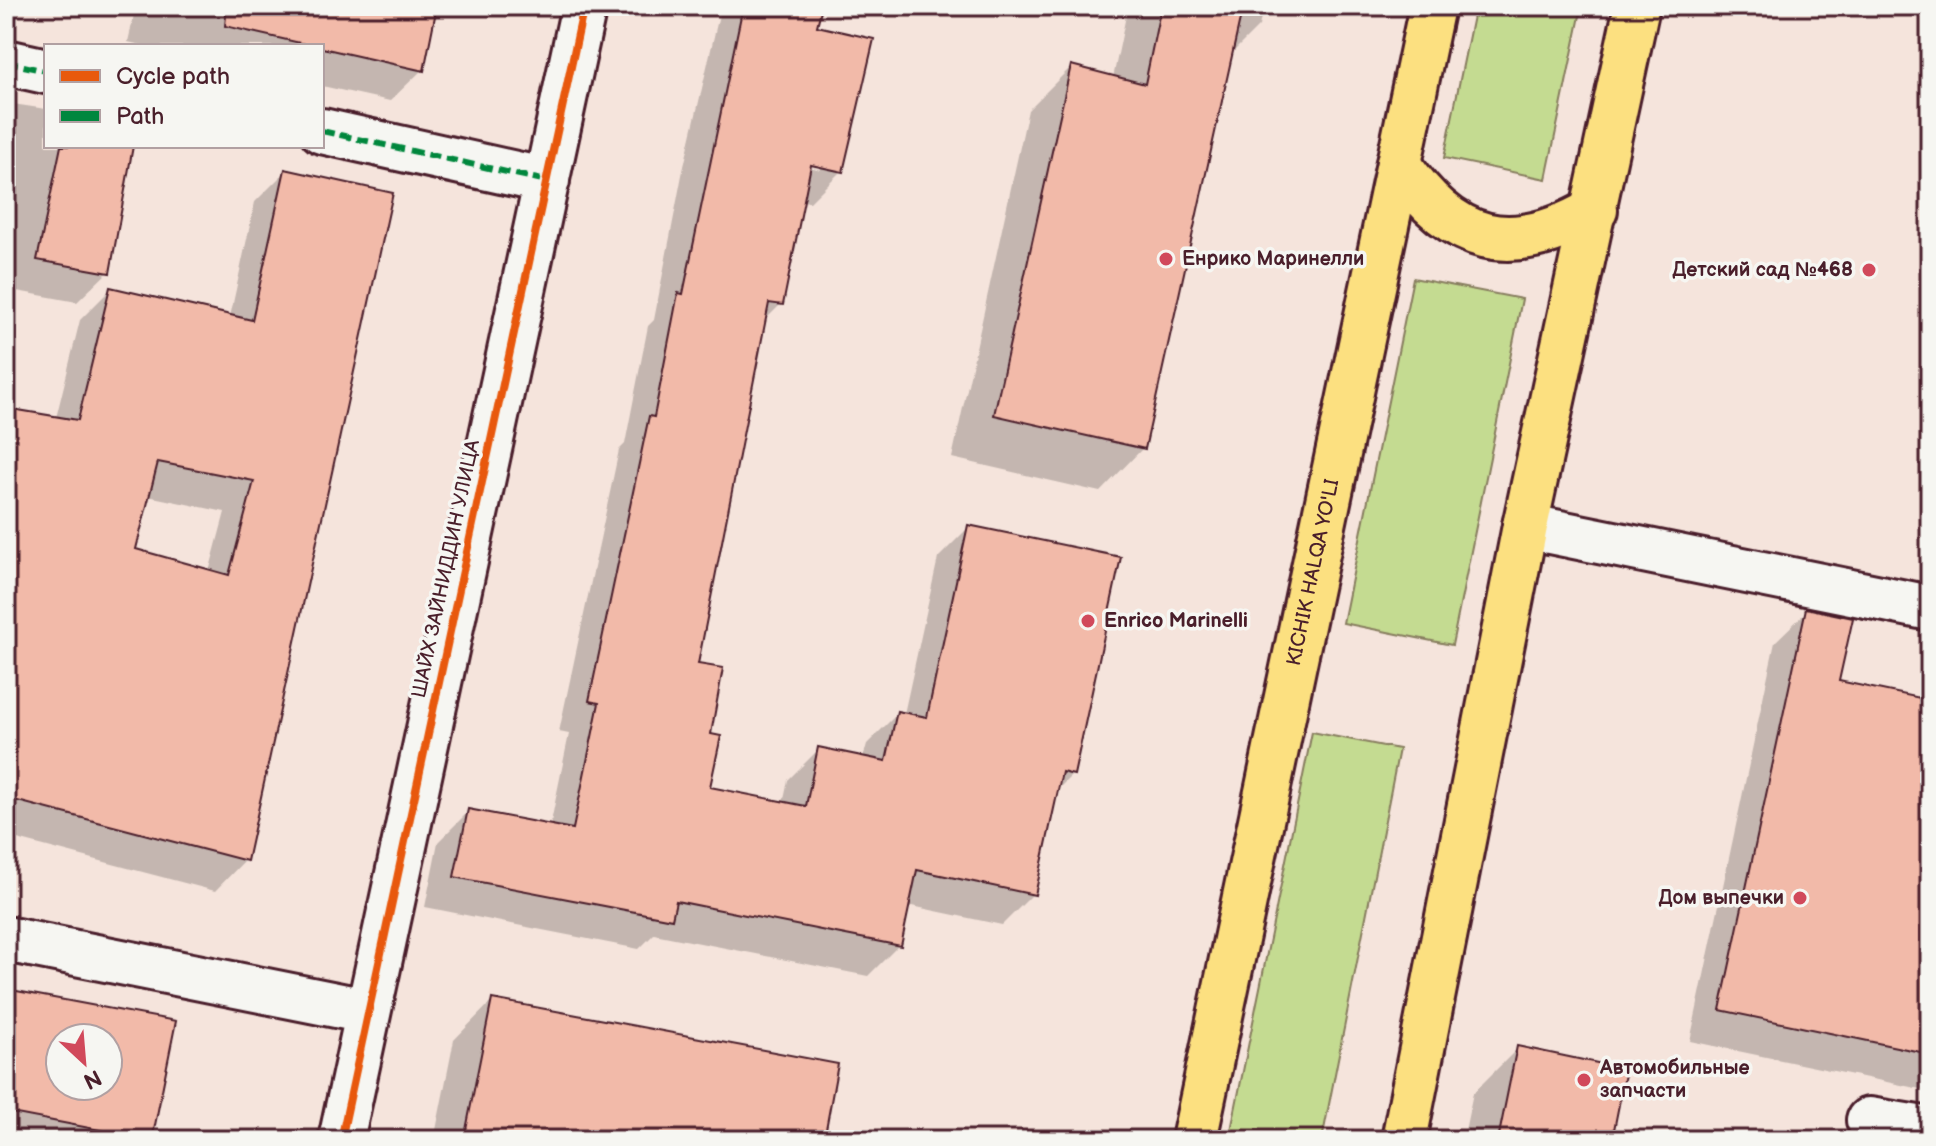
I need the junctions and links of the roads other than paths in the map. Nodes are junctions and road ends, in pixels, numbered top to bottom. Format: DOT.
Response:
graph roads {
  1 [pos="584,6"];
  2 [pos="1432,6"];
  3 [pos="1637,6"];
  4 [pos="6,62"];
  5 [pos="44,71"];
  6 [pos="324,131"];
  7 [pos="1399,164"];
  8 [pos="547,181"];
  9 [pos="1595,210"];
  10 [pos="1525,526"];
  11 [pos="1930,608"];
  12 [pos="6,939"];
  13 [pos="366,1011"];
  14 [pos="1869,1120"];
  15 [pos="1930,1130"];
  16 [pos="341,1140"];
  17 [pos="1194,1140"];
  18 [pos="1404,1140"];
  1 -- 8 [label="street, ШАЙХ ЗАЙНИДДИН УЛИЦА"];
  2 -- 7 [label="highway, KICHIK HALQA YO'LI"];
  3 -- 9 [label="highway"];
  4 -- 5 [label="street"];
  6 -- 8 [label="street"];
  7 -- 9 [label="highway"];
  7 -- 17 [label="highway, KICHIK HALQA YO'LI"];
  8 -- 13 [label="street, ШАЙХ ЗАЙНИДДИН УЛИЦА"];
  9 -- 10 [label="highway"];
  10 -- 11 [label="street"];
  10 -- 18 [label="highway"];
  12 -- 13 [label="street"];
  13 -- 16 [label="street, ШАЙХ ЗАЙНИДДИН УЛИЦА"];
  14 -- 15 [label="street"];
}
